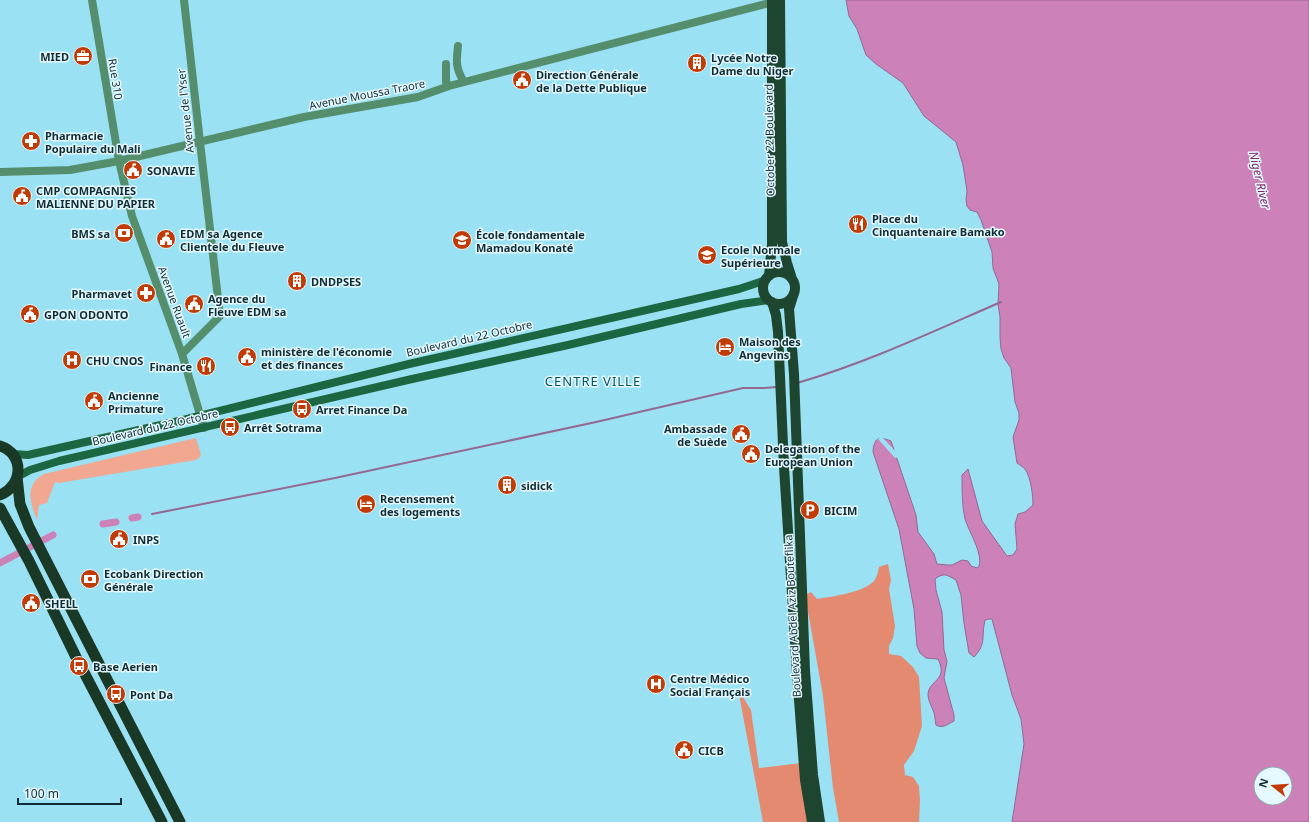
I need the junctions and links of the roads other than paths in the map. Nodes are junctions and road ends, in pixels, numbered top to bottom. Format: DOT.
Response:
graph roads {
  1 [pos="92,0"];
  2 [pos="184,0"];
  3 [pos="776,1"];
  4 [pos="458,46"];
  5 [pos="446,64"];
  6 [pos="464,82"];
  7 [pos="449,86"];
  8 [pos="200,142"];
  9 [pos="119,161"];
  10 [pos="0,172"];
  11 [pos="768,278"];
  12 [pos="792,279"];
  13 [pos="794,293"];
  14 [pos="770,301"];
  15 [pos="182,354"];
  16 [pos="201,415"];
  17 [pos="204,428"];
  18 [pos="0,446"];
  19 [pos="13,454"];
  20 [pos="17,477"];
  21 [pos="0,495"];
  22 [pos="0,508"];
  23 [pos="162,822"];
  24 [pos="180,822"];
  25 [pos="812,822"];
  26 [pos="820,822"];
  1 -- 9 [label="street, Rue 310"];
  2 -- 8 [label="street, Avenue de l'Yser"];
  3 -- 6 [label="street, Avenue Moussa Traore"];
  3 -- 11 [label="main road"];
  3 -- 12 [label="main road, October 22 Boulevard"];
  4 -- 6 [label="street"];
  5 -- 7 [label="street"];
  6 -- 7 [label="street, Avenue Moussa Traore"];
  7 -- 8 [label="street, Avenue Moussa Traore"];
  8 -- 9 [label="street, Avenue Moussa Traore"];
  8 -- 15 [label="street, Avenue de l'Yser"];
  9 -- 10 [label="street, Avenue Moussa Traore"];
  9 -- 15 [label="street, Avenue Ruault"];
  11 -- 12 [label="main road"];
  11 -- 14 [label="main road"];
  11 -- 16 [label="main road, Boulevard du 22 Octobre"];
  12 -- 13 [label="main road"];
  13 -- 14 [label="main road"];
  13 -- 26 [label="main road, Boulevard Abdel Aziz Bouteflika"];
  14 -- 17 [label="main road, Boulevard du 22 Octobre"];
  14 -- 25 [label="main road, Boulevard Abdel Aziz Bouteflika"];
  15 -- 16 [label="street, Avenue Ruault"];
  16 -- 17 [label="street, Avenue Ruault"];
  16 -- 19 [label="main road, Boulevard du 22 Octobre"];
  17 -- 20 [label="main road, Boulevard du 22 Octobre"];
  18 -- 19 [label="highway"];
  19 -- 20 [label="highway"];
  20 -- 21 [label="highway"];
  20 -- 24 [label="highway"];
  22 -- 23 [label="highway"];
}
